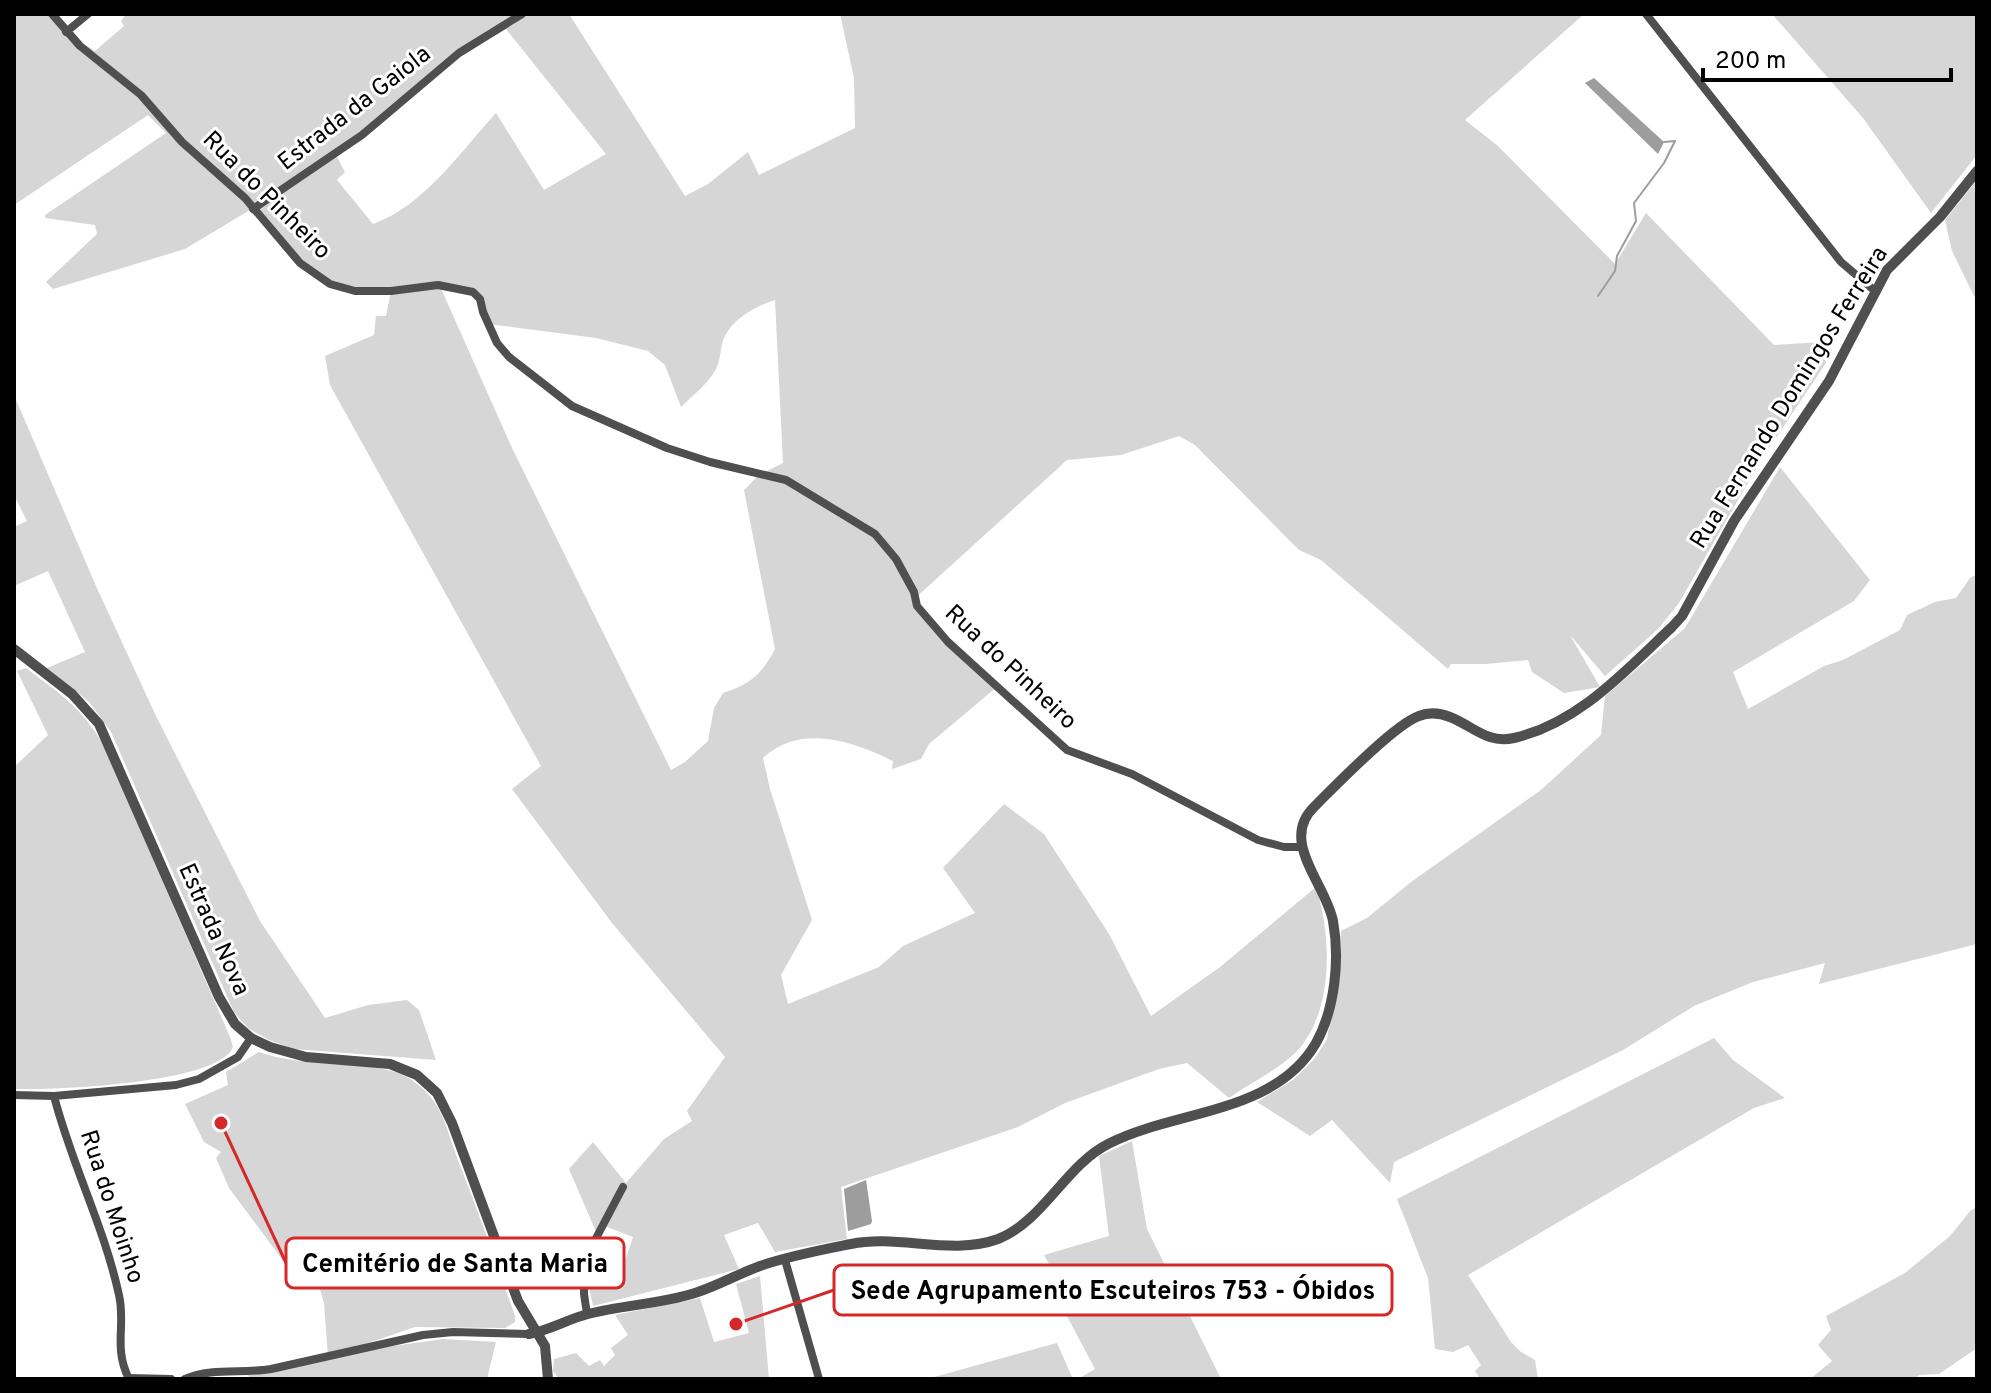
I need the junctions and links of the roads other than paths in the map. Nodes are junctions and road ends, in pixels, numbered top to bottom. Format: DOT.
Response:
graph roads {
  1 [pos="52,14"];
  2 [pos="88,14"];
  3 [pos="522,14"];
  4 [pos="1646,14"];
  5 [pos="66,32"];
  6 [pos="1977,171"];
  7 [pos="253,209"];
  8 [pos="1875,291"];
  9 [pos="14,649"];
  10 [pos="1302,847"];
  11 [pos="251,1038"];
  12 [pos="14,1095"];
  13 [pos="54,1096"];
  14 [pos="623,1187"];
  15 [pos="785,1260"];
  16 [pos="587,1314"];
  17 [pos="533,1333"];
  18 [pos="247,1376"];
  19 [pos="128,1378"];
  20 [pos="171,1379"];
  21 [pos="185,1379"];
  22 [pos="548,1379"];
  23 [pos="819,1379"];
  1 -- 5 [label="street, Rua do Pinheiro"];
  2 -- 5 [label="street"];
  3 -- 7 [label="street, Estrada da Gaiola"];
  4 -- 8 [label="street"];
  5 -- 7 [label="street, Rua do Pinheiro"];
  6 -- 8 [label="street, Rua Fernando Domingos Ferreira"];
  7 -- 10 [label="street, Rua do Pinheiro"];
  8 -- 10 [label="street, Rua Fernando Domingos Ferreira"];
  9 -- 11 [label="street, Estrada Nova"];
  10 -- 15 [label="street"];
  11 -- 13 [label="street"];
  11 -- 17 [label="street, Estrada Nova"];
  12 -- 13 [label="street"];
  13 -- 19 [label="street, Rua do Moinho"];
  14 -- 16 [label="street"];
  15 -- 16 [label="street"];
  15 -- 23 [label="street"];
  16 -- 17 [label="street"];
  17 -- 18 [label="street"];
  17 -- 22 [label="street"];
  18 -- 21 [label="street"];
  19 -- 20 [label="street"];
}
